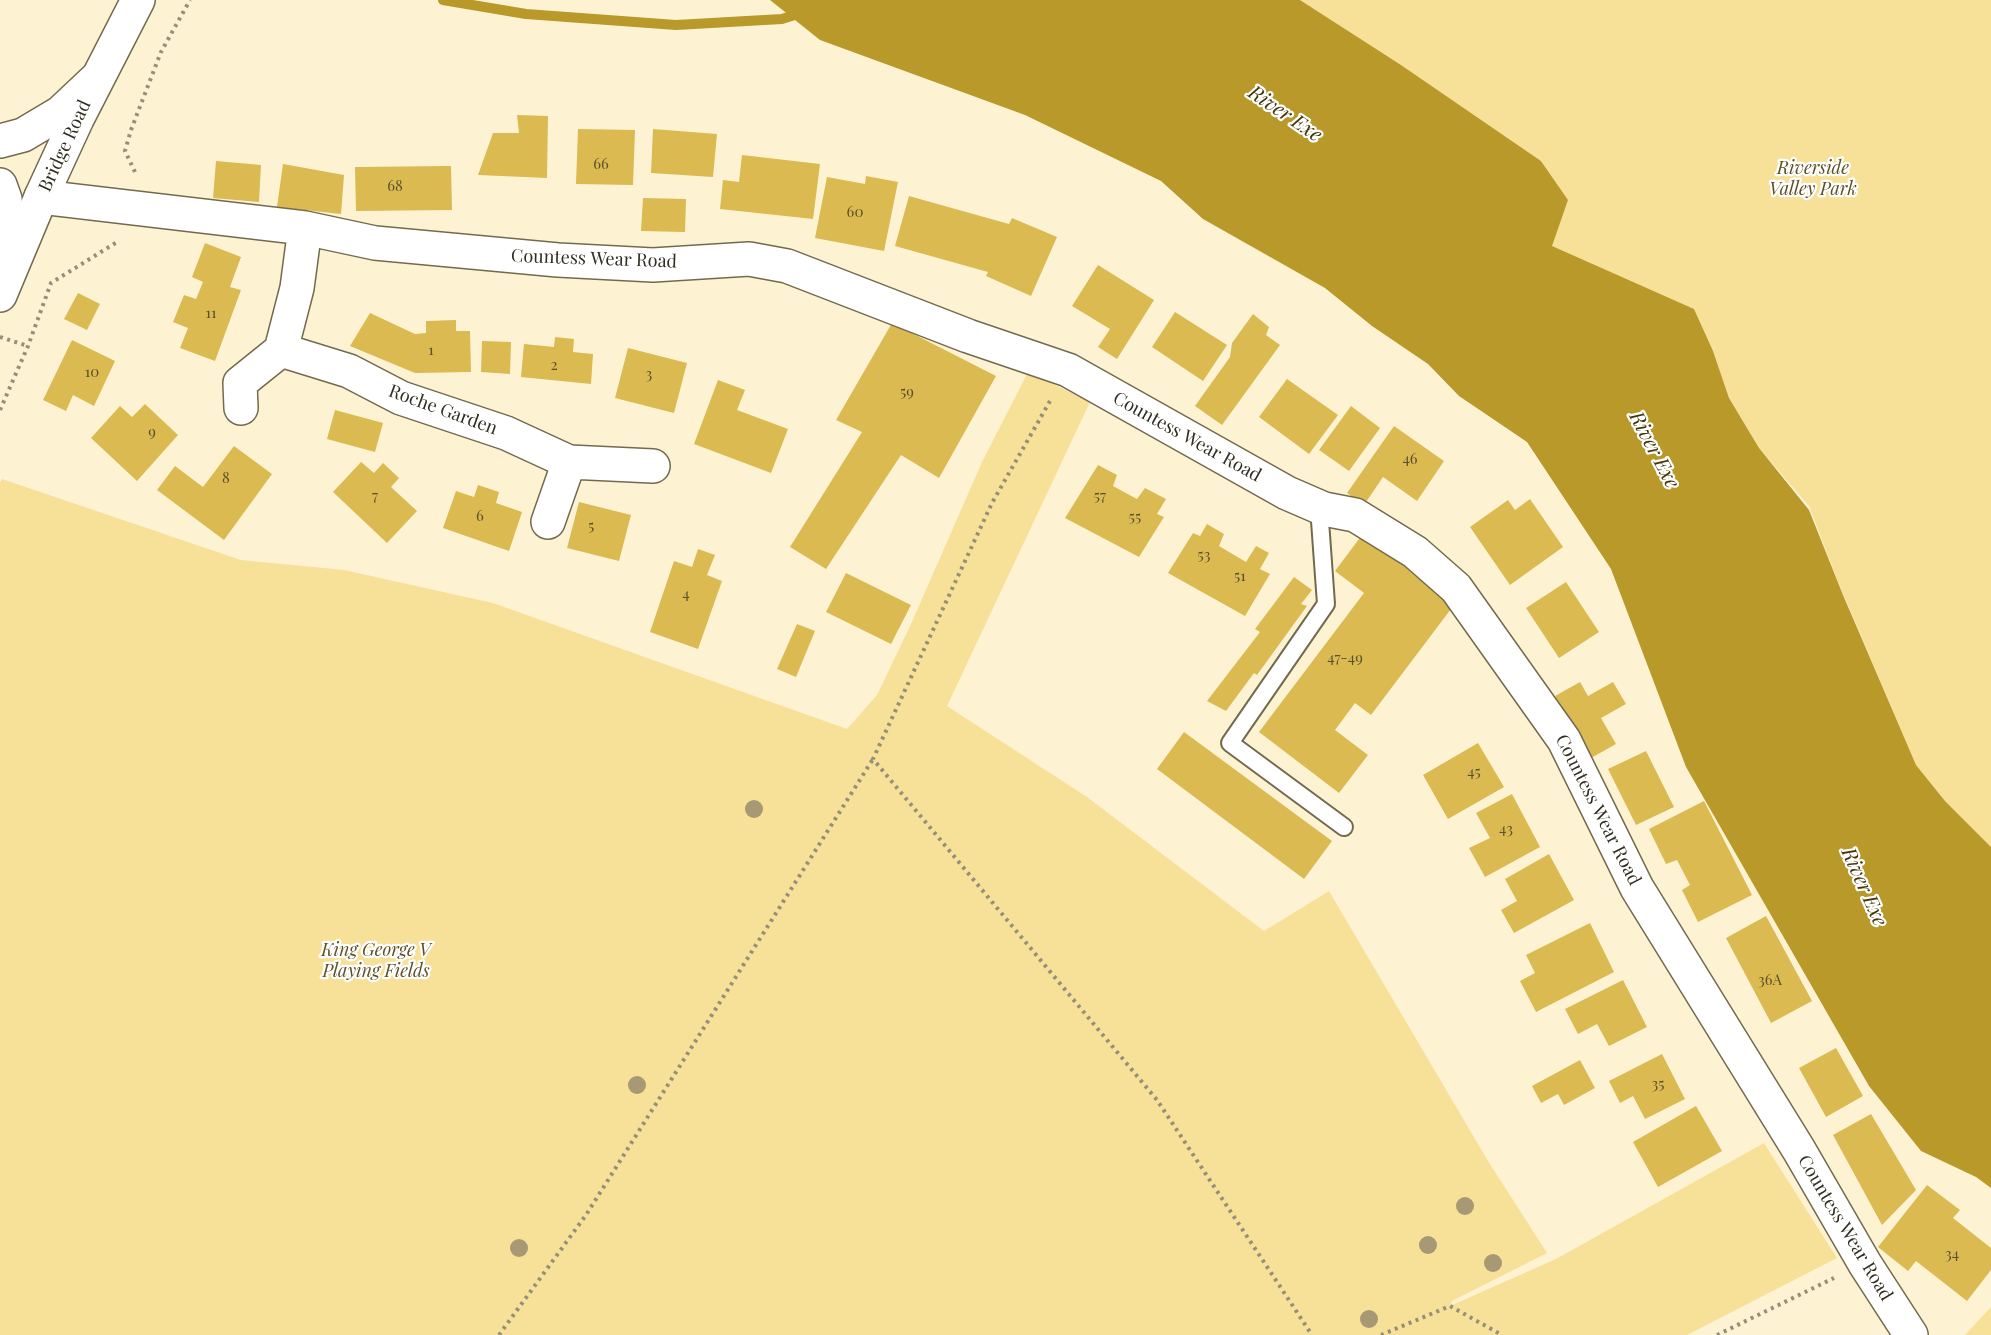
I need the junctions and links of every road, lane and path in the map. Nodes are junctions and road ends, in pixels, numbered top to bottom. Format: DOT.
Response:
graph roads {
  1 [pos="190,0"];
  2 [pos="132,12"];
  3 [pos="99,76"];
  4 [pos="0,141"];
  5 [pos="0,185"];
  6 [pos="41,197"];
  7 [pos="141,210"];
  8 [pos="305,228"];
  9 [pos="5,281"];
  10 [pos="0,337"];
  11 [pos="28,346"];
  12 [pos="281,350"];
  13 [pos="1068,369"];
  14 [pos="241,408"];
  15 [pos="0,410"];
  16 [pos="570,462"];
  17 [pos="653,466"];
  18 [pos="1319,507"];
  19 [pos="548,522"];
  20 [pos="873,759"];
  21 [pos="1344,827"];
  22 [pos="1865,1264"];
  23 [pos="499,1335"];
  24 [pos="1312,1335"];
  25 [pos="1381,1335"];
  26 [pos="1502,1335"];
  27 [pos="1717,1335"];
  28 [pos="1911,1335"];
  1 -- 7 [label="path"];
  2 -- 3 [label="street, Bridge Road"];
  3 -- 4 [label="street"];
  3 -- 6 [label="street, Bridge Road"];
  5 -- 9 [label="street"];
  6 -- 7 [label="street, Countess Wear Road"];
  6 -- 9 [label="street, Bridge Road"];
  7 -- 8 [label="street, Countess Wear Road"];
  7 -- 11 [label="path"];
  8 -- 12 [label="street"];
  8 -- 13 [label="street, Countess Wear Road"];
  10 -- 11 [label="path"];
  11 -- 15 [label="path"];
  12 -- 14 [label="street"];
  12 -- 16 [label="street, Roche Garden"];
  13 -- 18 [label="street, Countess Wear Road"];
  13 -- 20 [label="path"];
  16 -- 17 [label="street, Roche Garden"];
  16 -- 19 [label="street"];
  18 -- 21 [label="lane"];
  18 -- 22 [label="street, Countess Wear Road"];
  20 -- 23 [label="path"];
  20 -- 24 [label="path"];
  22 -- 27 [label="path"];
  22 -- 28 [label="street, Countess Wear Road"];
  25 -- 26 [label="path"];
}
